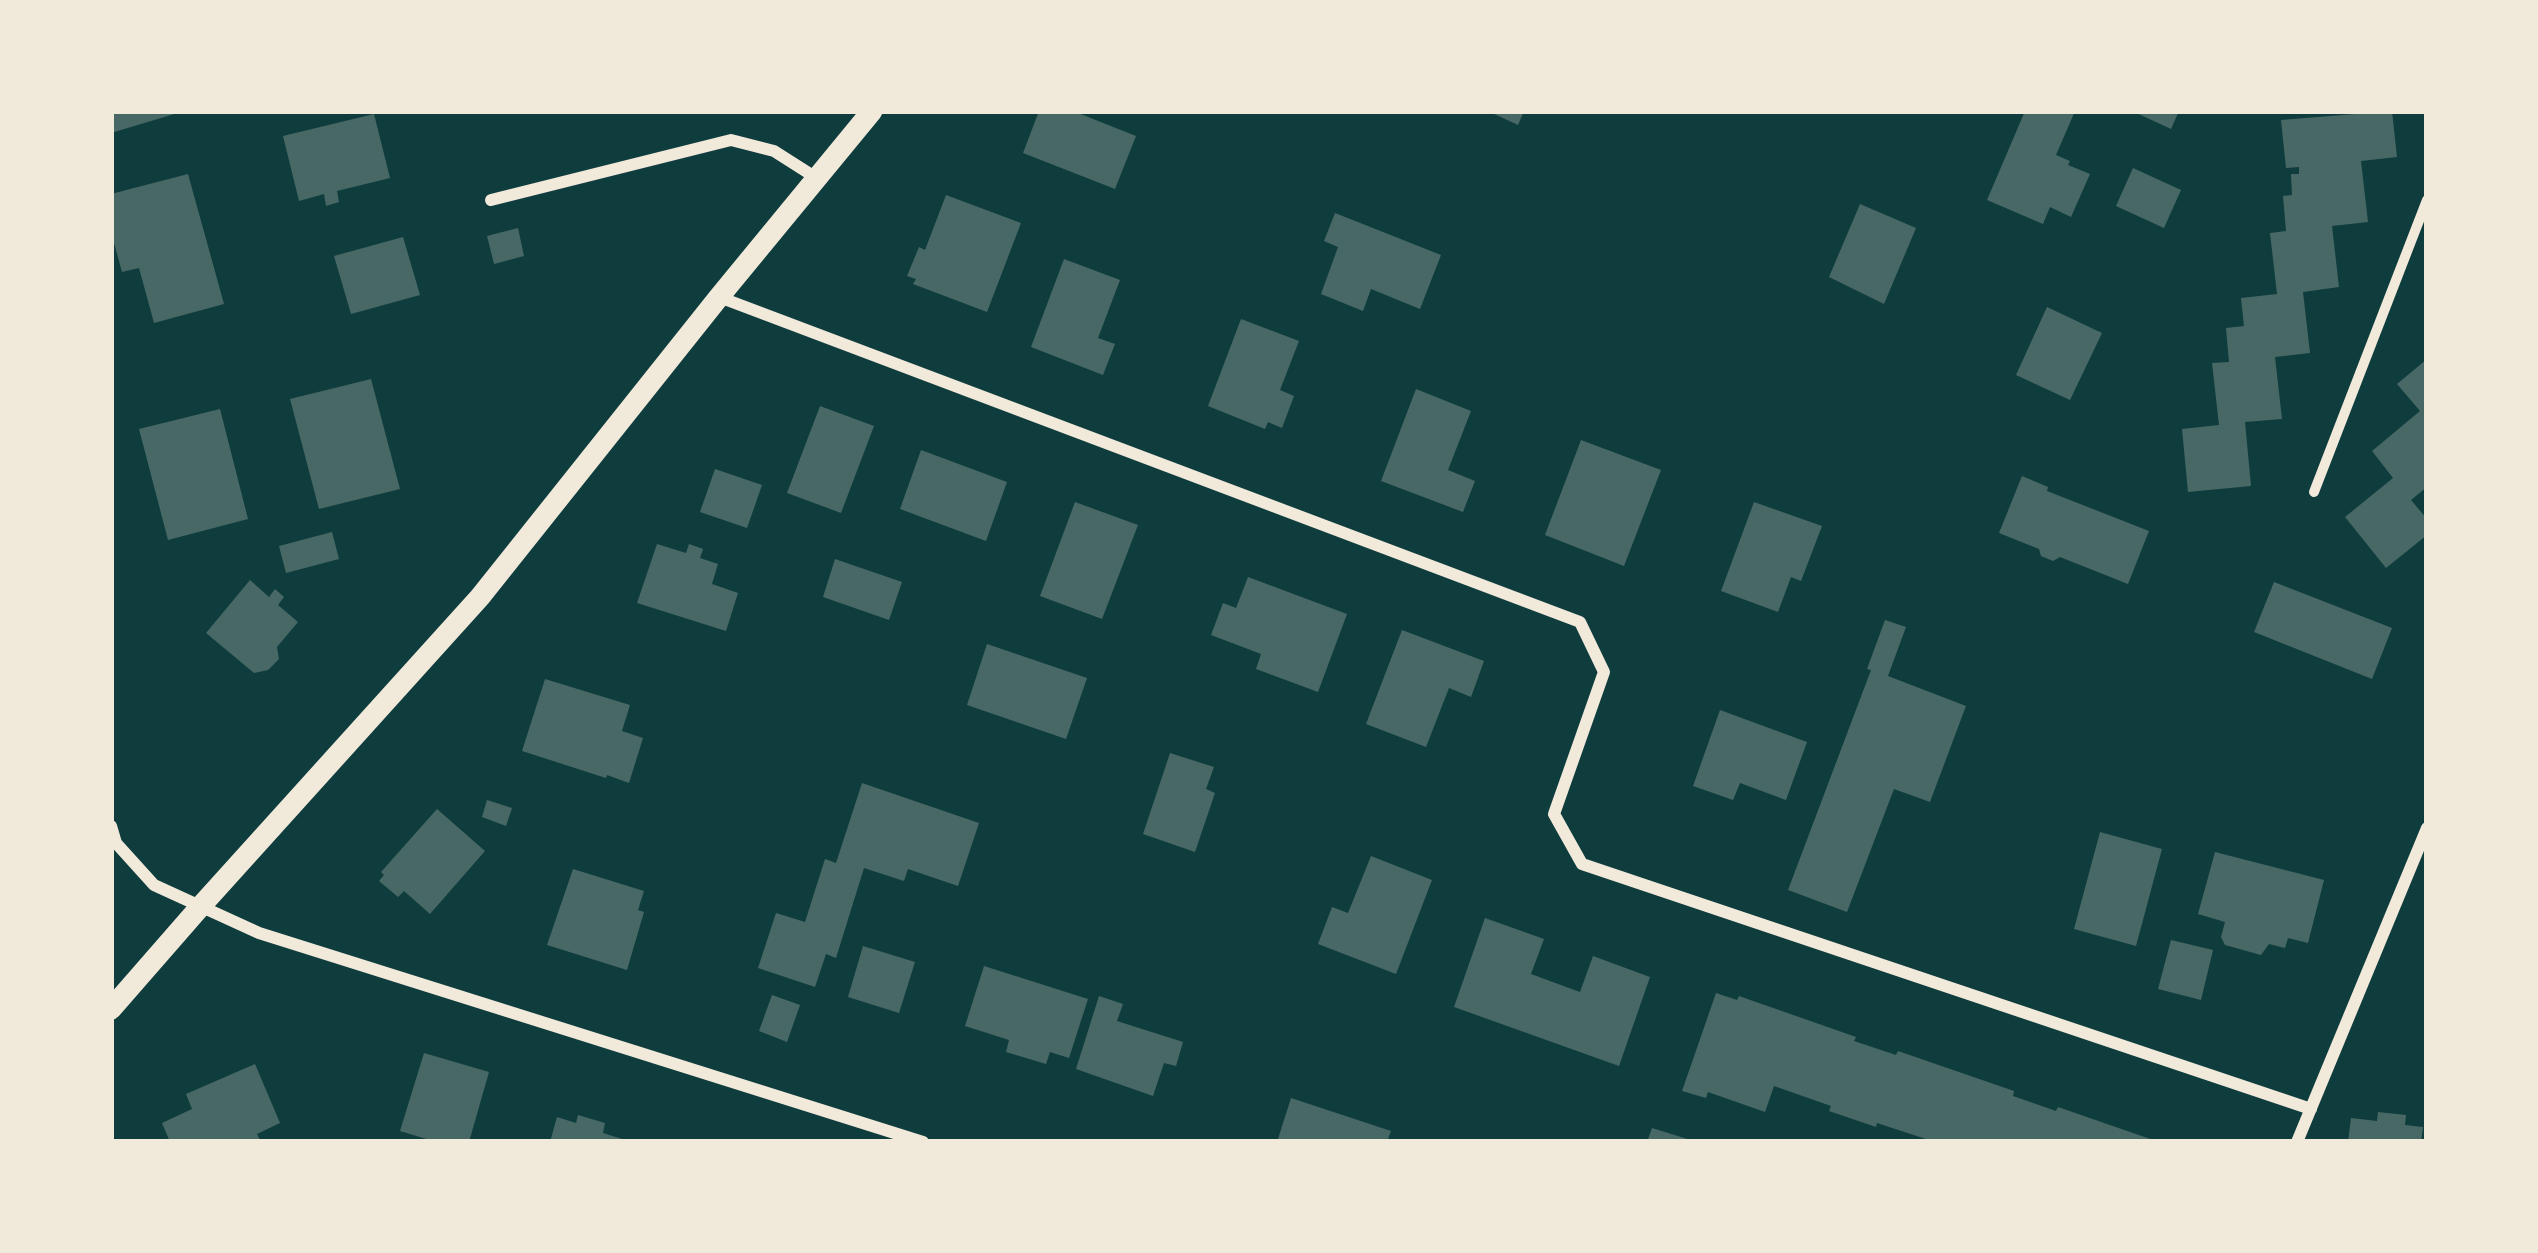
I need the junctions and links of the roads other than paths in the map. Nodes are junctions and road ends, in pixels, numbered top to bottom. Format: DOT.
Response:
graph roads {
  1 [pos="872,111"];
  2 [pos="818,178"];
  3 [pos="491,200"];
  4 [pos="2427,200"];
  5 [pos="719,297"];
  6 [pos="2314,492"];
  7 [pos="111,826"];
  8 [pos="2427,828"];
  9 [pos="200,907"];
  10 [pos="111,1009"];
  11 [pos="2311,1109"];
  12 [pos="923,1142"];
  13 [pos="2297,1142"];
  1 -- 2 [label="street"];
  2 -- 3 [label="street"];
  2 -- 5 [label="street"];
  4 -- 6 [label="street"];
  5 -- 9 [label="street"];
  5 -- 11 [label="street"];
  7 -- 9 [label="street"];
  8 -- 11 [label="street"];
  9 -- 10 [label="street"];
  9 -- 12 [label="street"];
  11 -- 13 [label="street"];
}
